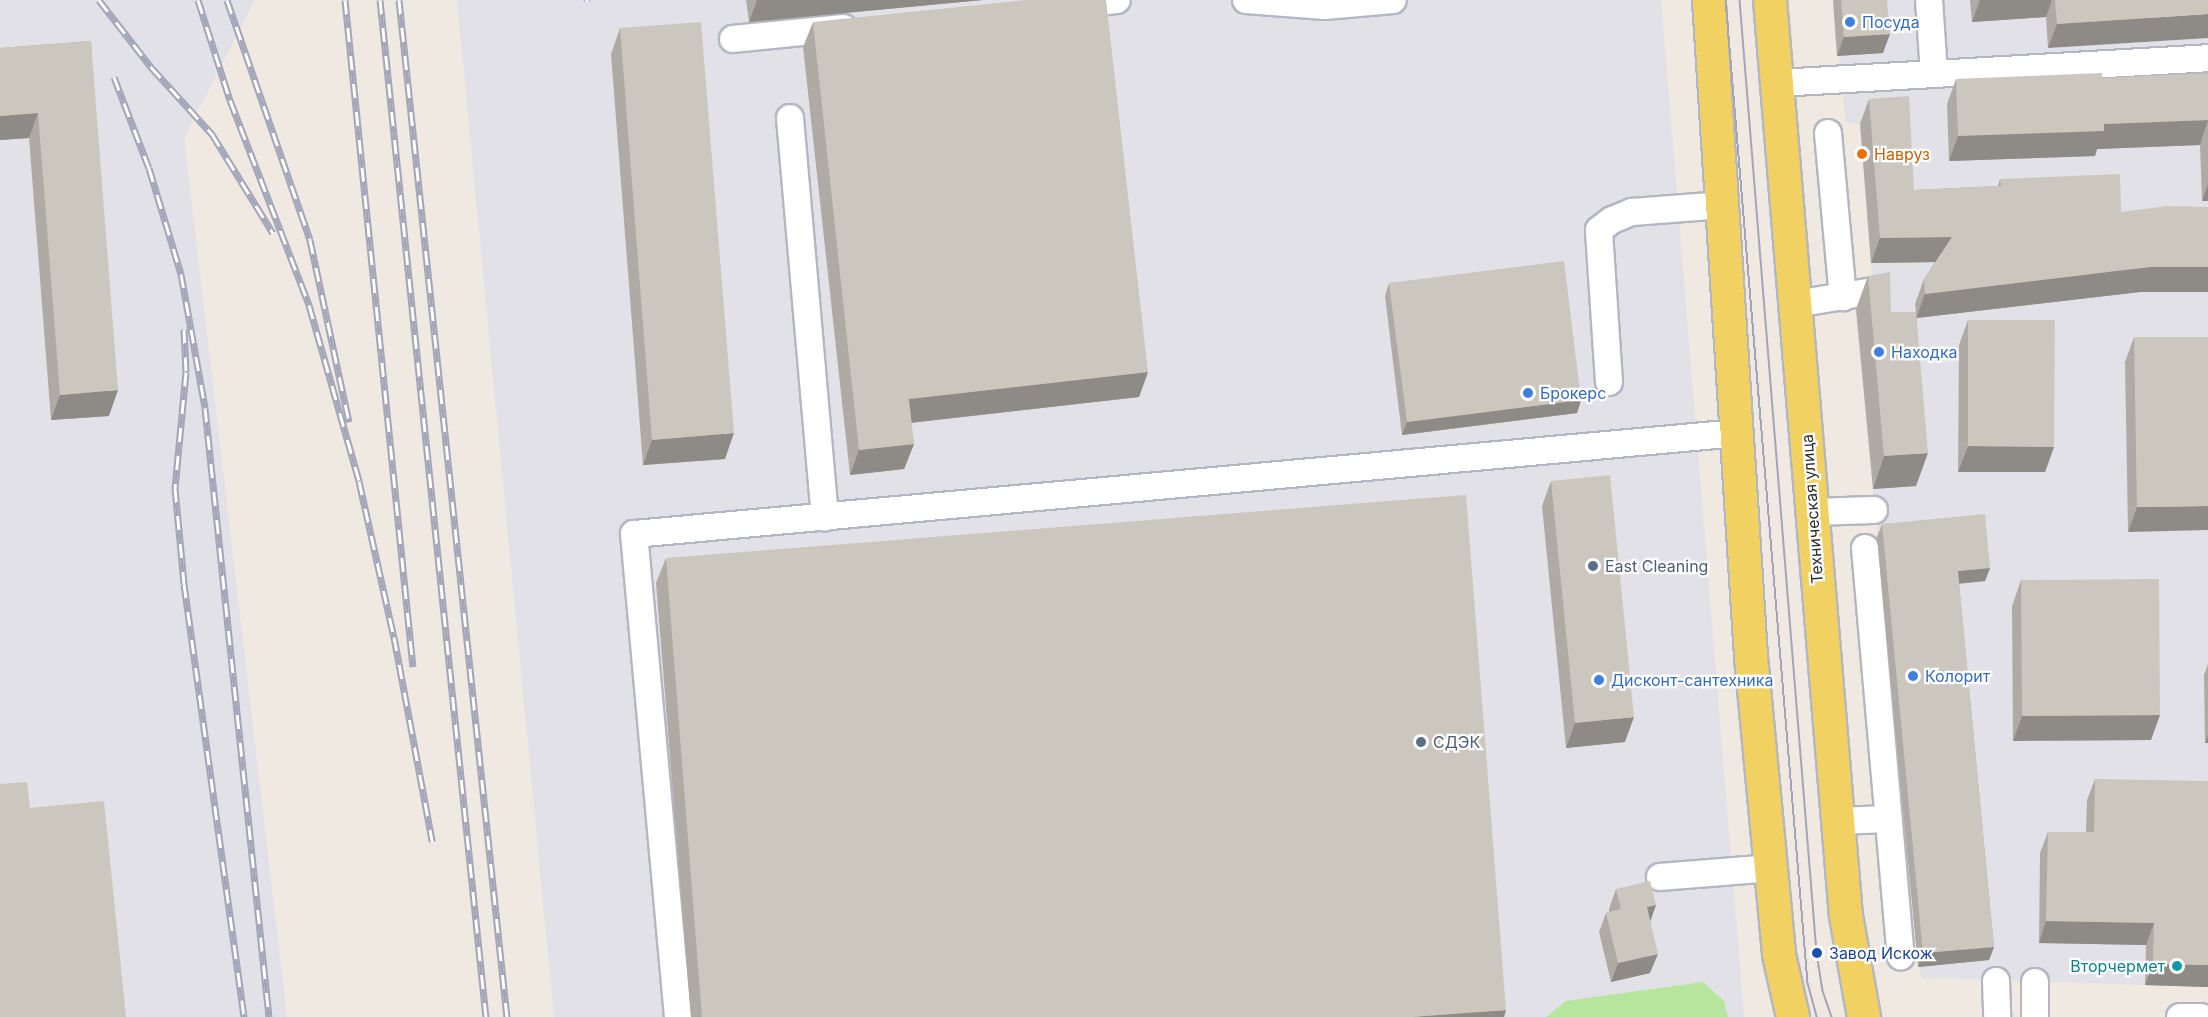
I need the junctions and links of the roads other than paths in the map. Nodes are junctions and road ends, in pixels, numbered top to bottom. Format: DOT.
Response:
graph roads {
  1 [pos="1118,0"];
  2 [pos="1246,0"];
  3 [pos="1393,0"];
  4 [pos="1709,0"];
  5 [pos="1770,0"];
  6 [pos="1929,0"];
  7 [pos="1324,3"];
  8 [pos="1048,7"];
  9 [pos="873,25"];
  10 [pos="733,39"];
  11 [pos="2208,58"];
  12 [pos="1934,74"];
  13 [pos="1778,83"];
  14 [pos="790,118"];
  15 [pos="1828,133"];
  16 [pos="1724,205"];
  17 [pos="1873,291"];
  18 [pos="1843,297"];
  19 [pos="1796,304"];
  20 [pos="1609,382"];
  21 [pos="1737,432"];
  22 [pos="1874,510"];
  23 [pos="1813,512"];
  24 [pos="825,517"];
  25 [pos="1865,548"];
  26 [pos="1888,819"];
  27 [pos="1838,821"];
  28 [pos="1772,868"];
  29 [pos="1660,877"];
  30 [pos="1901,956"];
  31 [pos="1996,981"];
  32 [pos="2035,982"];
  33 [pos="678,1017"];
  34 [pos="1793,1017"];
  35 [pos="1864,1017"];
  36 [pos="1997,1017"];
  37 [pos="2035,1017"];
  38 [pos="2180,1017"];
  39 [pos="2201,1017"];
  1 -- 8 [label="lane"];
  2 -- 7 [label="lane"];
  3 -- 7 [label="lane"];
  4 -- 16 [label="main road"];
  5 -- 13 [label="main road, Техническая улица"];
  6 -- 12 [label="lane"];
  9 -- 10 [label="lane"];
  11 -- 12 [label="lane"];
  12 -- 13 [label="lane"];
  13 -- 19 [label="main road, Техническая улица"];
  14 -- 24 [label="lane"];
  15 -- 18 [label="lane"];
  16 -- 20 [label="lane"];
  16 -- 21 [label="main road"];
  17 -- 18 [label="lane"];
  18 -- 19 [label="lane"];
  19 -- 23 [label="main road, Техническая улица"];
  21 -- 24 [label="lane"];
  21 -- 28 [label="main road"];
  22 -- 23 [label="lane"];
  23 -- 27 [label="main road, Техническая улица"];
  24 -- 33 [label="lane"];
  25 -- 26 [label="lane"];
  26 -- 27 [label="lane"];
  26 -- 30 [label="lane"];
  27 -- 35 [label="main road, Техническая улица"];
  28 -- 29 [label="lane"];
  28 -- 34 [label="main road"];
  31 -- 36 [label="lane"];
  32 -- 37 [label="lane"];
  38 -- 39 [label="lane"];
}
